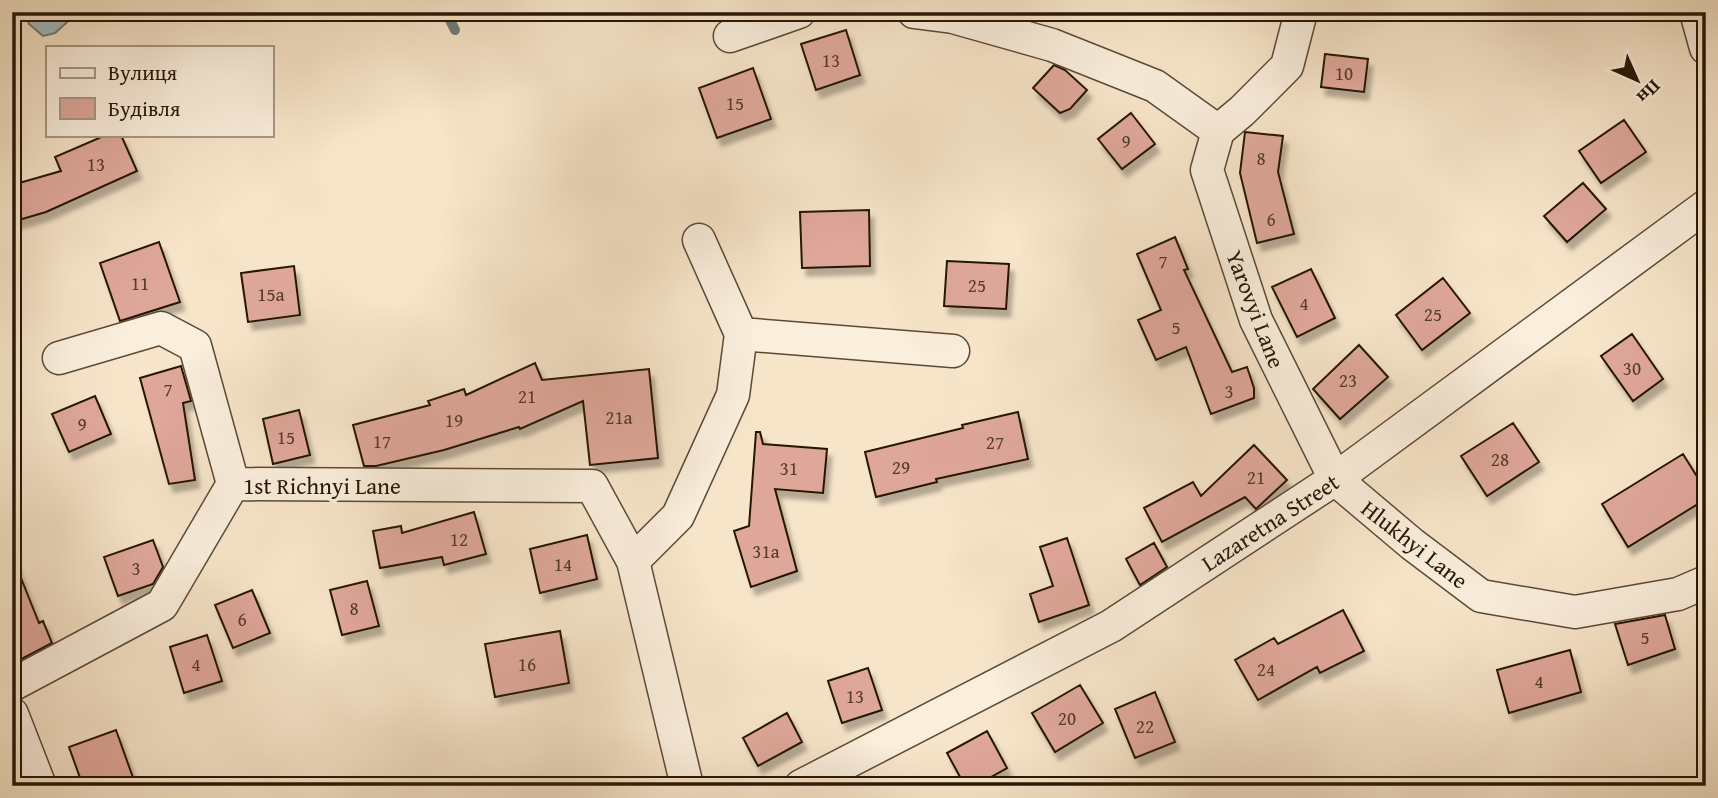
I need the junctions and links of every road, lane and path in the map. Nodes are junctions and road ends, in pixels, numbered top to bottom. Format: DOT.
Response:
graph roads {
  1 [pos="799,12"];
  2 [pos="914,12"];
  3 [pos="1301,12"];
  4 [pos="1696,12"];
  5 [pos="730,36"];
  6 [pos="1706,48"];
  7 [pos="1218,131"];
  8 [pos="1706,206"];
  9 [pos="699,240"];
  10 [pos="741,334"];
  11 [pos="953,351"];
  12 [pos="59,358"];
  13 [pos="1335,480"];
  14 [pos="233,484"];
  15 [pos="633,561"];
  16 [pos="1706,582"];
  17 [pos="12,685"];
  18 [pos="12,714"];
  19 [pos="812,783"];
  20 [pos="40,786"];
  21 [pos="687,786"];
  1 -- 5 [label="street"];
  2 -- 7 [label="street"];
  3 -- 7 [label="street"];
  4 -- 6 [label="street"];
  7 -- 13 [label="street, Yarovyi Lane"];
  8 -- 13 [label="street, Lazaretna Street"];
  9 -- 10 [label="street"];
  10 -- 11 [label="street"];
  10 -- 15 [label="street"];
  12 -- 14 [label="street"];
  13 -- 16 [label="street, Hlukhyi Lane"];
  13 -- 19 [label="street, Lazaretna Street"];
  14 -- 15 [label="street, 1st Richnyi Lane"];
  14 -- 17 [label="street, 1st Richnyi Lane"];
  15 -- 21 [label="street, 1st Richnyi Lane"];
  18 -- 20 [label="street"];
}
